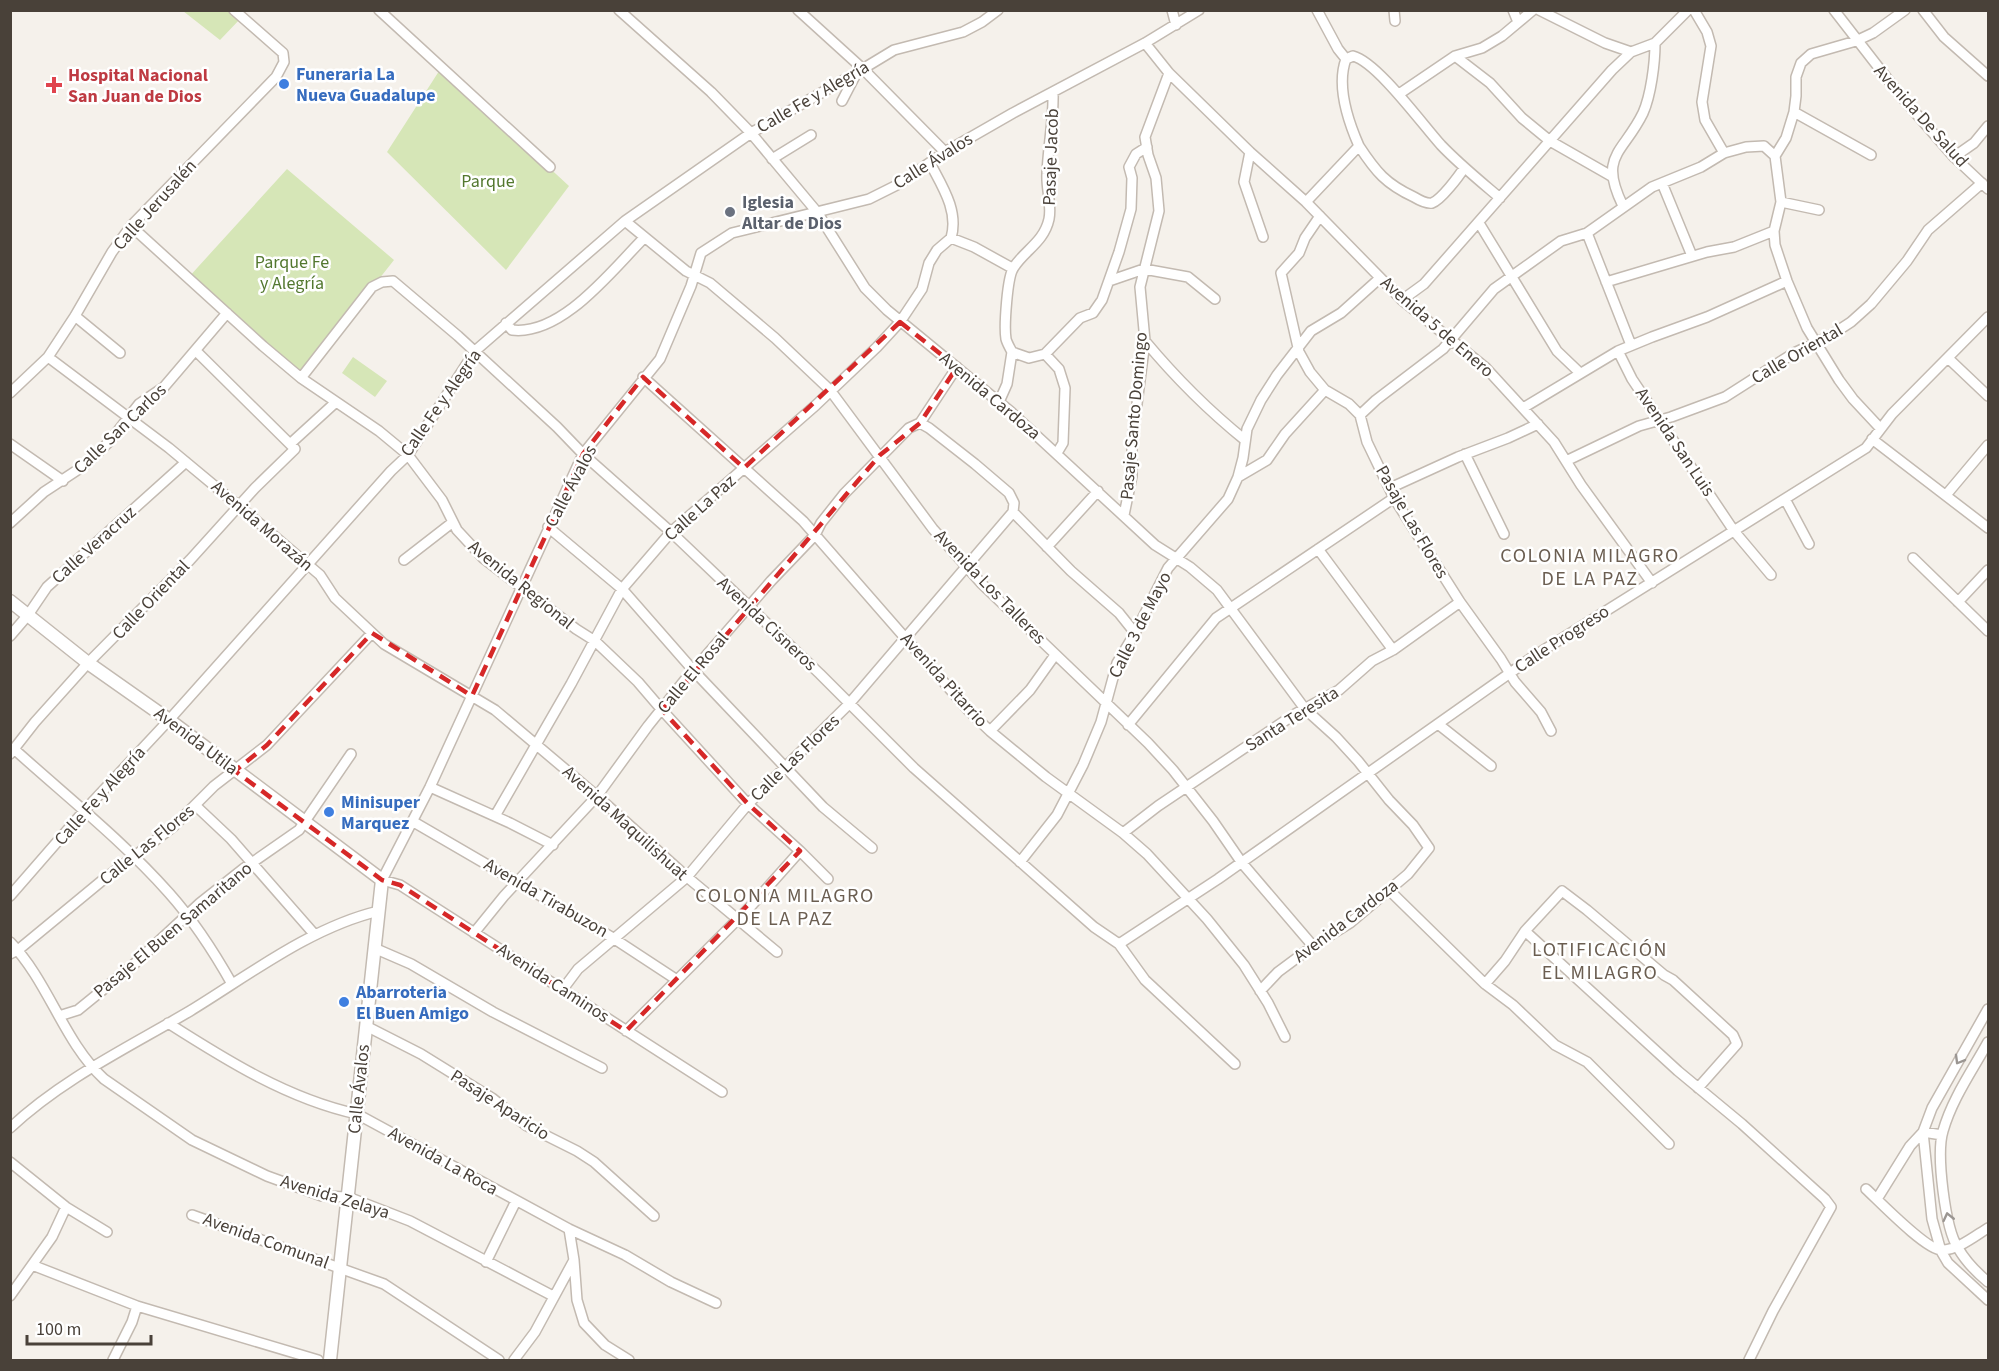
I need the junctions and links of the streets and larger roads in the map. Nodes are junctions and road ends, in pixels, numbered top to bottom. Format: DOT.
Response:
graph roads {
  1 [pos="234,10"];
  2 [pos="379,10"];
  3 [pos="619,10"];
  4 [pos="798,10"];
  5 [pos="998,10"];
  6 [pos="1172,10"];
  7 [pos="1199,10"];
  8 [pos="1317,10"];
  9 [pos="1394,10"];
  10 [pos="1513,10"];
  11 [pos="1533,10"];
  12 [pos="1539,10"];
  13 [pos="1688,10"];
  14 [pos="1694,10"];
  15 [pos="1834,10"];
  16 [pos="1905,10"];
  17 [pos="1923,10"];
  18 [pos="1395,21"];
  19 [pos="1518,22"];
  20 [pos="1176,25"];
  21 [pos="1856,41"];
  22 [pos="1145,43"];
  23 [pos="1654,43"];
  24 [pos="1631,52"];
  25 [pos="1455,56"];
  26 [pos="1346,59"];
  27 [pos="860,71"];
  28 [pos="1987,72"];
  29 [pos="1169,73"];
  30 [pos="1053,92"];
  31 [pos="1399,94"];
  32 [pos="842,101"];
  33 [pos="1794,112"];
  34 [pos="1989,126"];
  35 [pos="751,133"];
  36 [pos="812,135"];
  37 [pos="1550,141"];
  38 [pos="1359,146"];
  39 [pos="1147,147"];
  40 [pos="945,152"];
  41 [pos="1250,152"];
  42 [pos="1724,153"];
  43 [pos="1870,155"];
  44 [pos="1775,156"];
  45 [pos="1954,157"];
  46 [pos="772,159"];
  47 [pos="930,163"];
  48 [pos="550,167"];
  49 [pos="1464,168"];
  50 [pos="1612,177"];
  51 [pos="1662,183"];
  52 [pos="1985,186"];
  53 [pos="1500,198"];
  54 [pos="1306,202"];
  55 [pos="1781,202"];
  56 [pos="1623,206"];
  57 [pos="1819,210"];
  58 [pos="816,212"];
  59 [pos="1320,216"];
  60 [pos="625,221"];
  61 [pos="1479,223"];
  62 [pos="131,226"];
  63 [pos="1773,231"];
  64 [pos="1587,233"];
  65 [pos="1263,237"];
  66 [pos="644,238"];
  67 [pos="954,239"];
  68 [pos="1692,256"];
  69 [pos="1012,268"];
  70 [pos="1144,269"];
  71 [pos="694,276"];
  72 [pos="1511,277"];
  73 [pos="1380,278"];
  74 [pos="1109,281"];
  75 [pos="1787,281"];
  76 [pos="1606,282"];
  77 [pos="1215,299"];
  78 [pos="1402,300"];
  79 [pos="227,313"];
  80 [pos="75,316"];
  81 [pos="1989,317"];
  82 [pos="900,322"];
  83 [pos="506,323"];
  84 [pos="1451,340"];
  85 [pos="1145,341"];
  86 [pos="1816,343"];
  87 [pos="1631,345"];
  88 [pos="1298,349"];
  89 [pos="196,351"];
  90 [pos="475,351"];
  91 [pos="1618,351"];
  92 [pos="1012,352"];
  93 [pos="120,353"];
  94 [pos="1045,354"];
  95 [pos="48,357"];
  96 [pos="1949,358"];
  97 [pos="957,367"];
  98 [pos="1580,373"];
  99 [pos="644,377"];
  100 [pos="301,378"];
  101 [pos="830,390"];
  102 [pos="1325,390"];
  103 [pos="10,393"];
  104 [pos="1989,396"];
  105 [pos="336,402"];
  106 [pos="999,402"];
  107 [pos="1522,408"];
  108 [pos="1360,416"];
  109 [pos="129,418"];
  110 [pos="1661,420"];
  111 [pos="920,423"];
  112 [pos="1538,424"];
  113 [pos="1880,428"];
  114 [pos="1872,439"];
  115 [pos="1245,440"];
  116 [pos="10,444"];
  117 [pos="1989,445"];
  118 [pos="293,447"];
  119 [pos="1057,453"];
  120 [pos="583,454"];
  121 [pos="1466,454"];
  122 [pos="408,455"];
  123 [pos="880,455"];
  124 [pos="1566,461"];
  125 [pos="186,462"];
  126 [pos="744,468"];
  127 [pos="1238,477"];
  128 [pos="63,481"];
  129 [pos="1389,488"];
  130 [pos="1098,490"];
  131 [pos="1946,495"];
  132 [pos="1394,498"];
  133 [pos="1785,499"];
  134 [pos="239,505"];
  135 [pos="1013,512"];
  136 [pos="1124,515"];
  137 [pos="453,522"];
  138 [pos="10,523"];
  139 [pos="548,527"];
  140 [pos="1989,528"];
  141 [pos="1734,531"];
  142 [pos="671,532"];
  143 [pos="1504,534"];
  144 [pos="815,535"];
  145 [pos="1809,544"];
  146 [pos="1047,547"];
  147 [pos="1318,549"];
  148 [pos="1177,558"];
  149 [pos="1913,558"];
  150 [pos="404,560"];
  151 [pos="307,564"];
  152 [pos="967,567"];
  153 [pos="1989,570"];
  154 [pos="1771,575"];
  155 [pos="1652,583"];
  156 [pos="523,588"];
  157 [pos="622,589"];
  158 [pos="10,601"];
  159 [pos="1460,602"];
  160 [pos="1958,602"];
  161 [pos="749,608"];
  162 [pos="1230,608"];
  163 [pos="28,615"];
  164 [pos="1989,630"];
  165 [pos="372,633"];
  166 [pos="1135,633"];
  167 [pos="10,636"];
  168 [pos="906,637"];
  169 [pos="596,641"];
  170 [pos="1393,650"];
  171 [pos="1055,655"];
  172 [pos="88,663"];
  173 [pos="693,670"];
  174 [pos="1509,673"];
  175 [pos="472,696"];
  176 [pos="849,704"];
  177 [pos="1106,704"];
  178 [pos="1305,708"];
  179 [pos="662,710"];
  180 [pos="169,720"];
  181 [pos="1438,724"];
  182 [pos="1128,725"];
  183 [pos="990,731"];
  184 [pos="1551,731"];
  185 [pos="537,745"];
  186 [pos="12,751"];
  187 [pos="351,754"];
  188 [pos="786,766"];
  189 [pos="1491,766"];
  190 [pos="235,771"];
  191 [pos="1368,774"];
  192 [pos="430,787"];
  193 [pos="1186,788"];
  194 [pos="1068,794"];
  195 [pos="597,796"];
  196 [pos="748,804"];
  197 [pos="196,806"];
  198 [pos="84,811"];
  199 [pos="495,816"];
  200 [pos="306,821"];
  201 [pos="412,821"];
  202 [pos="1123,833"];
  203 [pos="553,845"];
  204 [pos="872,848"];
  205 [pos="800,851"];
  206 [pos="134,857"];
  207 [pos="1020,861"];
  208 [pos="252,863"];
  209 [pos="1242,863"];
  210 [pos="687,877"];
  211 [pos="828,879"];
  212 [pos="382,880"];
  213 [pos="518,882"];
  214 [pos="1389,890"];
  215 [pos="10,896"];
  216 [pos="1188,899"];
  217 [pos="378,911"];
  218 [pos="186,916"];
  219 [pos="737,920"];
  220 [pos="1525,931"];
  221 [pos="474,933"];
  222 [pos="315,935"];
  223 [pos="614,938"];
  224 [pos="10,942"];
  225 [pos="1119,944"];
  226 [pos="1313,946"];
  227 [pos="375,948"];
  228 [pos="14,952"];
  229 [pos="777,952"];
  230 [pos="677,980"];
  231 [pos="232,984"];
  232 [pos="1485,984"];
  233 [pos="563,989"];
  234 [pos="1260,991"];
  235 [pos="1989,1009"];
  236 [pos="59,1016"];
  237 [pos="168,1023"];
  238 [pos="366,1026"];
  239 [pos="626,1031"];
  240 [pos="1285,1037"];
  241 [pos="1989,1041"];
  242 [pos="1235,1064"];
  243 [pos="93,1068"];
  244 [pos="602,1068"];
  245 [pos="1698,1088"];
  246 [pos="722,1092"];
  247 [pos="357,1114"];
  248 [pos="10,1128"];
  249 [pos="1923,1132"];
  250 [pos="1942,1135"];
  251 [pos="1669,1144"];
  252 [pos="10,1162"];
  253 [pos="1866,1189"];
  254 [pos="348,1197"];
  255 [pos="1877,1199"];
  256 [pos="516,1201"];
  257 [pos="66,1207"];
  258 [pos="192,1215"];
  259 [pos="654,1216"];
  260 [pos="1989,1228"];
  261 [pos="569,1229"];
  262 [pos="107,1232"];
  263 [pos="1956,1246"];
  264 [pos="1941,1251"];
  265 [pos="574,1260"];
  266 [pos="486,1262"];
  267 [pos="32,1265"];
  268 [pos="340,1268"];
  269 [pos="1989,1282"];
  270 [pos="10,1296"];
  271 [pos="553,1296"];
  272 [pos="1989,1300"];
  273 [pos="716,1304"];
  274 [pos="137,1306"];
  275 [pos="113,1360"];
  276 [pos="318,1360"];
  277 [pos="330,1360"];
  278 [pos="499,1360"];
  279 [pos="514,1360"];
  280 [pos="629,1360"];
  281 [pos="1749,1360"];
  1 -- 62 [label="street, Calle Jerusalén"];
  2 -- 48 [label="street"];
  3 -- 35 [label="street, Avenida Cardoza"];
  4 -- 27 [label="street"];
  5 -- 27 [label="street, Calle Fe y Alegría"];
  6 -- 20 [label="street"];
  7 -- 20 [label="street, Calle Ávalos"];
  8 -- 26 [label="street"];
  9 -- 18 [label="street"];
  10 -- 19 [label="street"];
  11 -- 19 [label="street"];
  12 -- 24 [label="street"];
  13 -- 23 [label="street"];
  14 -- 42 [label="street"];
  15 -- 21 [label="street"];
  16 -- 21 [label="street"];
  17 -- 28 [label="street"];
  19 -- 25 [label="street"];
  20 -- 22 [label="street, Calle Ávalos"];
  21 -- 33 [label="street"];
  21 -- 45 [label="street, Avenida De Salud"];
  22 -- 29 [label="street, Avenida 5 de Enero"];
  22 -- 30 [label="street, Calle Ávalos"];
  23 -- 24 [label="street"];
  23 -- 50 [label="street"];
  24 -- 37 [label="street"];
  25 -- 31 [label="street"];
  25 -- 37 [label="street"];
  26 -- 31 [label="street"];
  26 -- 38 [label="street"];
  27 -- 32 [label="street"];
  27 -- 35 [label="street, Calle Fe y Alegría"];
  27 -- 40 [label="street"];
  29 -- 39 [label="street, Pasaje Santo Domingo"];
  29 -- 41 [label="street, Avenida 5 de Enero"];
  30 -- 40 [label="street, Calle Ávalos"];
  30 -- 69 [label="street, Pasaje Jacob"];
  31 -- 49 [label="street"];
  33 -- 43 [label="street"];
  33 -- 44 [label="street"];
  34 -- 45 [label="street"];
  35 -- 46 [label="street, Avenida Cardoza"];
  35 -- 60 [label="street, Calle Fe y Alegría"];
  36 -- 46 [label="street"];
  37 -- 50 [label="street"];
  37 -- 53 [label="street"];
  38 -- 49 [label="street"];
  38 -- 54 [label="street"];
  39 -- 70 [label="street, Pasaje Santo Domingo"];
  39 -- 74 [label="street"];
  40 -- 47 [label="street, Calle Ávalos"];
  41 -- 54 [label="street, Avenida 5 de Enero"];
  41 -- 65 [label="street"];
  42 -- 44 [label="street"];
  42 -- 51 [label="street"];
  44 -- 55 [label="street"];
  45 -- 52 [label="street, Avenida De Salud"];
  46 -- 58 [label="street, Avenida Cardoza"];
  47 -- 58 [label="street, Calle Ávalos"];
  47 -- 67 [label="street"];
  49 -- 53 [label="street"];
  50 -- 56 [label="street"];
  51 -- 56 [label="street"];
  51 -- 68 [label="street"];
  52 -- 86 [label="street, Calle Oriental"];
  53 -- 61 [label="street"];
  54 -- 59 [label="street, Avenida 5 de Enero"];
  55 -- 57 [label="street"];
  55 -- 63 [label="street"];
  56 -- 64 [label="street"];
  58 -- 71 [label="street, Calle Ávalos"];
  58 -- 82 [label="street, Avenida Cardoza"];
  59 -- 73 [label="street, Avenida 5 de Enero"];
  59 -- 88 [label="street"];
  60 -- 66 [label="street, Avenida Los Talleres"];
  60 -- 83 [label="street, Calle Fe y Alegría"];
  61 -- 72 [label="street"];
  61 -- 78 [label="street"];
  62 -- 79 [label="street, Avenida Regional"];
  62 -- 80 [label="street, Calle Jerusalén"];
  63 -- 68 [label="street"];
  63 -- 75 [label="street"];
  64 -- 72 [label="street"];
  64 -- 76 [label="street"];
  66 -- 71 [label="street, Avenida Los Talleres"];
  66 -- 83 [label="street"];
  67 -- 69 [label="street"];
  67 -- 82 [label="street, Calle La Paz"];
  68 -- 76 [label="street"];
  69 -- 92 [label="street"];
  70 -- 74 [label="street"];
  70 -- 77 [label="street"];
  70 -- 85 [label="street, Pasaje Santo Domingo"];
  71 -- 99 [label="street, Calle Ávalos"];
  71 -- 101 [label="street, Avenida Los Talleres"];
  72 -- 84 [label="street"];
  72 -- 98 [label="street"];
  73 -- 78 [label="street, Avenida 5 de Enero"];
  73 -- 88 [label="street"];
  74 -- 94 [label="street"];
  75 -- 86 [label="street"];
  75 -- 87 [label="street"];
  76 -- 87 [label="street"];
  78 -- 84 [label="street, Avenida 5 de Enero"];
  79 -- 89 [label="street, Calle San Carlos"];
  79 -- 100 [label="street, Avenida Regional"];
  80 -- 93 [label="street"];
  80 -- 95 [label="street, Calle Jerusalén"];
  81 -- 96 [label="street, Calle Progreso"];
  82 -- 97 [label="street, Avenida Cardoza"];
  82 -- 101 [label="street, Calle La Paz"];
  83 -- 90 [label="street, Calle Fe y Alegría"];
  84 -- 107 [label="street, Avenida 5 de Enero"];
  84 -- 108 [label="street"];
  85 -- 115 [label="street"];
  85 -- 136 [label="street, Pasaje Santo Domingo"];
  86 -- 110 [label="street, Calle Oriental"];
  86 -- 113 [label="street"];
  87 -- 91 [label="street"];
  88 -- 102 [label="street"];
  88 -- 115 [label="street"];
  89 -- 109 [label="street, Calle San Carlos"];
  89 -- 118 [label="street"];
  90 -- 100 [label="street, Avenida Cisneros"];
  90 -- 120 [label="street, Avenida Cisneros"];
  90 -- 122 [label="street, Calle Fe y Alegría"];
  91 -- 98 [label="street"];
  91 -- 110 [label="street, Avenida San Luis"];
  92 -- 94 [label="street"];
  92 -- 106 [label="street"];
  94 -- 119 [label="street"];
  95 -- 103 [label="street, Calle Jerusalén"];
  95 -- 109 [label="street, Avenida Morazán"];
  96 -- 104 [label="street"];
  96 -- 113 [label="street, Calle Progreso"];
  97 -- 106 [label="street, Avenida Cardoza"];
  97 -- 111 [label="street"];
  98 -- 107 [label="street"];
  99 -- 120 [label="street, Calle Ávalos"];
  99 -- 126 [label="street, Avenida Pitarrio"];
  100 -- 105 [label="street, Avenida Regional"];
  101 -- 123 [label="street, Avenida Los Talleres"];
  101 -- 126 [label="street, Calle La Paz"];
  102 -- 108 [label="street"];
  102 -- 127 [label="street"];
  105 -- 118 [label="street, Calle Oriental"];
  105 -- 122 [label="street, Avenida Regional"];
  106 -- 119 [label="street, Avenida Cardoza"];
  107 -- 112 [label="street, Avenida 5 de Enero"];
  108 -- 129 [label="street, Pasaje Las Flores"];
  109 -- 125 [label="street, Avenida Morazán"];
  109 -- 128 [label="street, Calle San Carlos"];
  110 -- 124 [label="street, Calle Oriental"];
  110 -- 141 [label="street, Avenida San Luis"];
  111 -- 123 [label="street, Calle El Rosal"];
  111 -- 135 [label="street"];
  112 -- 121 [label="street"];
  112 -- 124 [label="street, Avenida 5 de Enero"];
  113 -- 114 [label="street, Calle Progreso"];
  114 -- 131 [label="street"];
  114 -- 133 [label="street, Calle Progreso"];
  115 -- 127 [label="street"];
  116 -- 128 [label="street"];
  117 -- 131 [label="street"];
  118 -- 134 [label="street, Calle Oriental"];
  119 -- 130 [label="street, Avenida Cardoza"];
  120 -- 139 [label="street, Calle Ávalos"];
  120 -- 142 [label="street, Avenida Cisneros"];
  121 -- 129 [label="street"];
  121 -- 143 [label="street"];
  122 -- 137 [label="street, Avenida Regional"];
  122 -- 151 [label="street, Calle Fe y Alegría"];
  123 -- 144 [label="street, Calle El Rosal"];
  123 -- 152 [label="street, Avenida Los Talleres"];
  124 -- 155 [label="street, Avenida 5 de Enero"];
  125 -- 134 [label="street, Avenida Morazán"];
  125 -- 163 [label="street, Calle Veracruz"];
  126 -- 142 [label="street, Calle La Paz"];
  126 -- 144 [label="street, Avenida Pitarrio"];
  127 -- 148 [label="street, Calle 3 de Mayo"];
  128 -- 138 [label="street, Calle San Carlos"];
  129 -- 132 [label="street, Pasaje Las Flores"];
  130 -- 136 [label="street, Avenida Cardoza"];
  130 -- 146 [label="street"];
  131 -- 140 [label="street"];
  132 -- 147 [label="street"];
  132 -- 159 [label="street, Pasaje Las Flores"];
  133 -- 141 [label="street, Calle Progreso"];
  133 -- 145 [label="street"];
  134 -- 151 [label="street, Avenida Morazán"];
  134 -- 172 [label="street, Calle Oriental"];
  135 -- 146 [label="street"];
  135 -- 152 [label="street, Calle Las Flores"];
  136 -- 148 [label="street, Avenida Cardoza"];
  137 -- 150 [label="street"];
  137 -- 156 [label="street, Avenida Regional"];
  139 -- 156 [label="street, Calle Ávalos"];
  139 -- 157 [label="street"];
  141 -- 154 [label="street, Avenida San Luis"];
  141 -- 155 [label="street, Calle Progreso"];
  142 -- 157 [label="street, Calle La Paz"];
  142 -- 161 [label="street, Avenida Cisneros"];
  144 -- 161 [label="street, Calle El Rosal"];
  144 -- 168 [label="street, Avenida Pitarrio"];
  146 -- 166 [label="street"];
  147 -- 162 [label="street"];
  147 -- 170 [label="street"];
  148 -- 162 [label="street, Avenida Cardoza"];
  148 -- 166 [label="street, Calle 3 de Mayo"];
  149 -- 160 [label="street"];
  151 -- 165 [label="street, Avenida Morazán"];
  151 -- 180 [label="street, Calle Fe y Alegría"];
  152 -- 168 [label="street, Calle Las Flores"];
  152 -- 171 [label="street, Avenida Los Talleres"];
  153 -- 160 [label="street"];
  155 -- 174 [label="street, Calle Progreso"];
  156 -- 169 [label="street, Avenida Regional"];
  156 -- 175 [label="street, Calle Ávalos"];
  157 -- 169 [label="street, Calle La Paz"];
  157 -- 173 [label="street"];
  158 -- 163 [label="street, Avenida Utila"];
  159 -- 170 [label="street, Santa Teresita"];
  159 -- 174 [label="street, Pasaje Las Flores"];
  160 -- 164 [label="street"];
  161 -- 173 [label="street, Calle El Rosal"];
  161 -- 176 [label="street, Avenida Cisneros"];
  162 -- 178 [label="street, Avenida Cardoza"];
  162 -- 182 [label="street"];
  163 -- 167 [label="street, Calle Veracruz"];
  163 -- 172 [label="street, Avenida Utila"];
  165 -- 175 [label="street, Avenida Morazán"];
  165 -- 190 [label="street, Calle Las Flores"];
  166 -- 177 [label="street, Calle 3 de Mayo"];
  168 -- 176 [label="street, Calle Las Flores"];
  168 -- 183 [label="street, Avenida Pitarrio"];
  169 -- 179 [label="street, Avenida Regional"];
  169 -- 185 [label="street, Calle La Paz"];
  170 -- 178 [label="street, Santa Teresita"];
  171 -- 177 [label="street, Avenida Los Talleres"];
  171 -- 183 [label="street"];
  172 -- 180 [label="street, Avenida Utila"];
  172 -- 186 [label="street, Calle Oriental"];
  173 -- 179 [label="street, Calle El Rosal"];
  173 -- 188 [label="street"];
  174 -- 181 [label="street, Calle Progreso"];
  174 -- 184 [label="street, Pasaje Las Flores"];
  175 -- 185 [label="street, Avenida Maquilishuat"];
  175 -- 192 [label="street, Calle Ávalos"];
  176 -- 188 [label="street, Calle Las Flores"];
  176 -- 207 [label="street, Avenida Cisneros"];
  177 -- 182 [label="street, Avenida Los Talleres"];
  177 -- 194 [label="street, Calle 3 de Mayo"];
  178 -- 191 [label="street, Avenida Cardoza"];
  178 -- 193 [label="street, Santa Teresita"];
  179 -- 195 [label="street, Calle El Rosal"];
  179 -- 196 [label="street, Avenida Regional"];
  180 -- 190 [label="street, Avenida Utila"];
  180 -- 198 [label="street, Calle Fe y Alegría"];
  181 -- 189 [label="street"];
  181 -- 191 [label="street, Calle Progreso"];
  182 -- 193 [label="street, Avenida Los Talleres"];
  183 -- 194 [label="street, Avenida Pitarrio"];
  185 -- 195 [label="street, Avenida Maquilishuat"];
  185 -- 199 [label="street, Calle La Paz"];
  186 -- 198 [label="street"];
  187 -- 200 [label="street, Pasaje El Buen Samaritano"];
  188 -- 196 [label="street, Calle Las Flores"];
  188 -- 204 [label="street"];
  190 -- 197 [label="street, Calle Las Flores"];
  190 -- 200 [label="street, Avenida Utila"];
  191 -- 209 [label="street, Calle Progreso"];
  191 -- 214 [label="street, Avenida Cardoza"];
  192 -- 199 [label="street"];
  192 -- 201 [label="street, Calle Ávalos"];
  193 -- 202 [label="street, Santa Teresita"];
  193 -- 209 [label="street, Avenida Los Talleres"];
  194 -- 202 [label="street, Avenida Pitarrio"];
  194 -- 207 [label="street, Calle 3 de Mayo"];
  195 -- 203 [label="street, Calle El Rosal"];
  195 -- 210 [label="street, Avenida Maquilishuat"];
  196 -- 205 [label="street, Avenida Regional"];
  196 -- 210 [label="street, Calle Las Flores"];
  197 -- 206 [label="street, Calle Las Flores"];
  197 -- 208 [label="street"];
  198 -- 206 [label="street"];
  198 -- 215 [label="street, Calle Fe y Alegría"];
  199 -- 203 [label="street"];
  200 -- 208 [label="street, Pasaje El Buen Samaritano"];
  200 -- 212 [label="street, Avenida Utila"];
  201 -- 212 [label="street, Calle Ávalos"];
  201 -- 213 [label="street, Avenida Tirabuzon"];
  202 -- 216 [label="street, Avenida Pitarrio"];
  203 -- 213 [label="street, Calle El Rosal"];
  205 -- 211 [label="street, Avenida Regional"];
  205 -- 219 [label="street"];
  206 -- 218 [label="street"];
  206 -- 228 [label="street, Calle Las Flores"];
  207 -- 225 [label="street, Avenida Cisneros"];
  208 -- 218 [label="street, Pasaje El Buen Samaritano"];
  208 -- 222 [label="street"];
  209 -- 216 [label="street, Calle Progreso"];
  209 -- 226 [label="street, Avenida Los Talleres"];
  210 -- 219 [label="street, Avenida Maquilishuat"];
  210 -- 223 [label="street, Calle Las Flores"];
  212 -- 217 [label="street, Calle Ávalos"];
  212 -- 221 [label="street, Avenida Caminos"];
  213 -- 221 [label="street, Calle El Rosal"];
  213 -- 223 [label="street, Avenida Tirabuzon"];
  214 -- 226 [label="street, Avenida Cardoza"];
  214 -- 232 [label="street"];
  216 -- 225 [label="street, Calle Progreso"];
  216 -- 234 [label="street, Avenida Pitarrio"];
  217 -- 222 [label="street"];
  217 -- 227 [label="street, Calle Ávalos"];
  218 -- 231 [label="street"];
  218 -- 236 [label="street, Pasaje El Buen Samaritano"];
  219 -- 229 [label="street, Avenida Maquilishuat"];
  219 -- 230 [label="street"];
  220 -- 232 [label="street"];
  220 -- 245 [label="street"];
  220 -- 245 [label="street"];
  221 -- 233 [label="street, Avenida Caminos"];
  222 -- 231 [label="street"];
  223 -- 230 [label="street, Avenida Tirabuzon"];
  223 -- 233 [label="street, Calle Las Flores"];
  224 -- 228 [label="street, Avenida Zelaya"];
  225 -- 242 [label="street, Avenida Cisneros"];
  226 -- 234 [label="street, Avenida Cardoza"];
  227 -- 238 [label="street, Calle Ávalos"];
  227 -- 244 [label="street"];
  228 -- 236 [label="street, Avenida Zelaya"];
  230 -- 239 [label="street"];
  231 -- 237 [label="street"];
  232 -- 251 [label="street"];
  233 -- 239 [label="street, Avenida Caminos"];
  234 -- 240 [label="street, Avenida Pitarrio"];
  235 -- 249 [label="street, one-way"];
  236 -- 243 [label="street, Avenida Zelaya"];
  237 -- 243 [label="street"];
  237 -- 247 [label="street, Avenida La Roca"];
  238 -- 247 [label="street, Calle Ávalos"];
  238 -- 259 [label="street, Pasaje Aparicio"];
  239 -- 246 [label="street, Avenida Caminos"];
  241 -- 250 [label="street"];
  243 -- 248 [label="street"];
  243 -- 254 [label="street, Avenida Zelaya"];
  245 -- 281 [label="street"];
  247 -- 254 [label="street, Calle Ávalos"];
  247 -- 256 [label="street, Avenida La Roca"];
  249 -- 250 [label="street"];
  249 -- 255 [label="street"];
  249 -- 264 [label="street"];
  263 -- 250 [label="street, one-way"];
  252 -- 257 [label="street"];
  253 -- 255 [label="street"];
  254 -- 266 [label="street, Avenida Zelaya"];
  254 -- 268 [label="street, Calle Ávalos"];
  255 -- 264 [label="street"];
  256 -- 261 [label="street, Avenida La Roca"];
  256 -- 266 [label="street"];
  257 -- 262 [label="street"];
  257 -- 267 [label="street"];
  258 -- 268 [label="street, Avenida Comunal"];
  260 -- 263 [label="street"];
  261 -- 265 [label="street"];
  261 -- 273 [label="street, Avenida La Roca"];
  263 -- 264 [label="street"];
  263 -- 269 [label="street"];
  264 -- 272 [label="street"];
  265 -- 271 [label="street"];
  265 -- 280 [label="street"];
  266 -- 271 [label="street, Avenida Zelaya"];
  267 -- 270 [label="street"];
  267 -- 274 [label="street"];
  268 -- 277 [label="street, Calle Ávalos"];
  268 -- 278 [label="street, Avenida Comunal"];
  271 -- 279 [label="street"];
  274 -- 275 [label="street"];
  274 -- 276 [label="street"];
}
